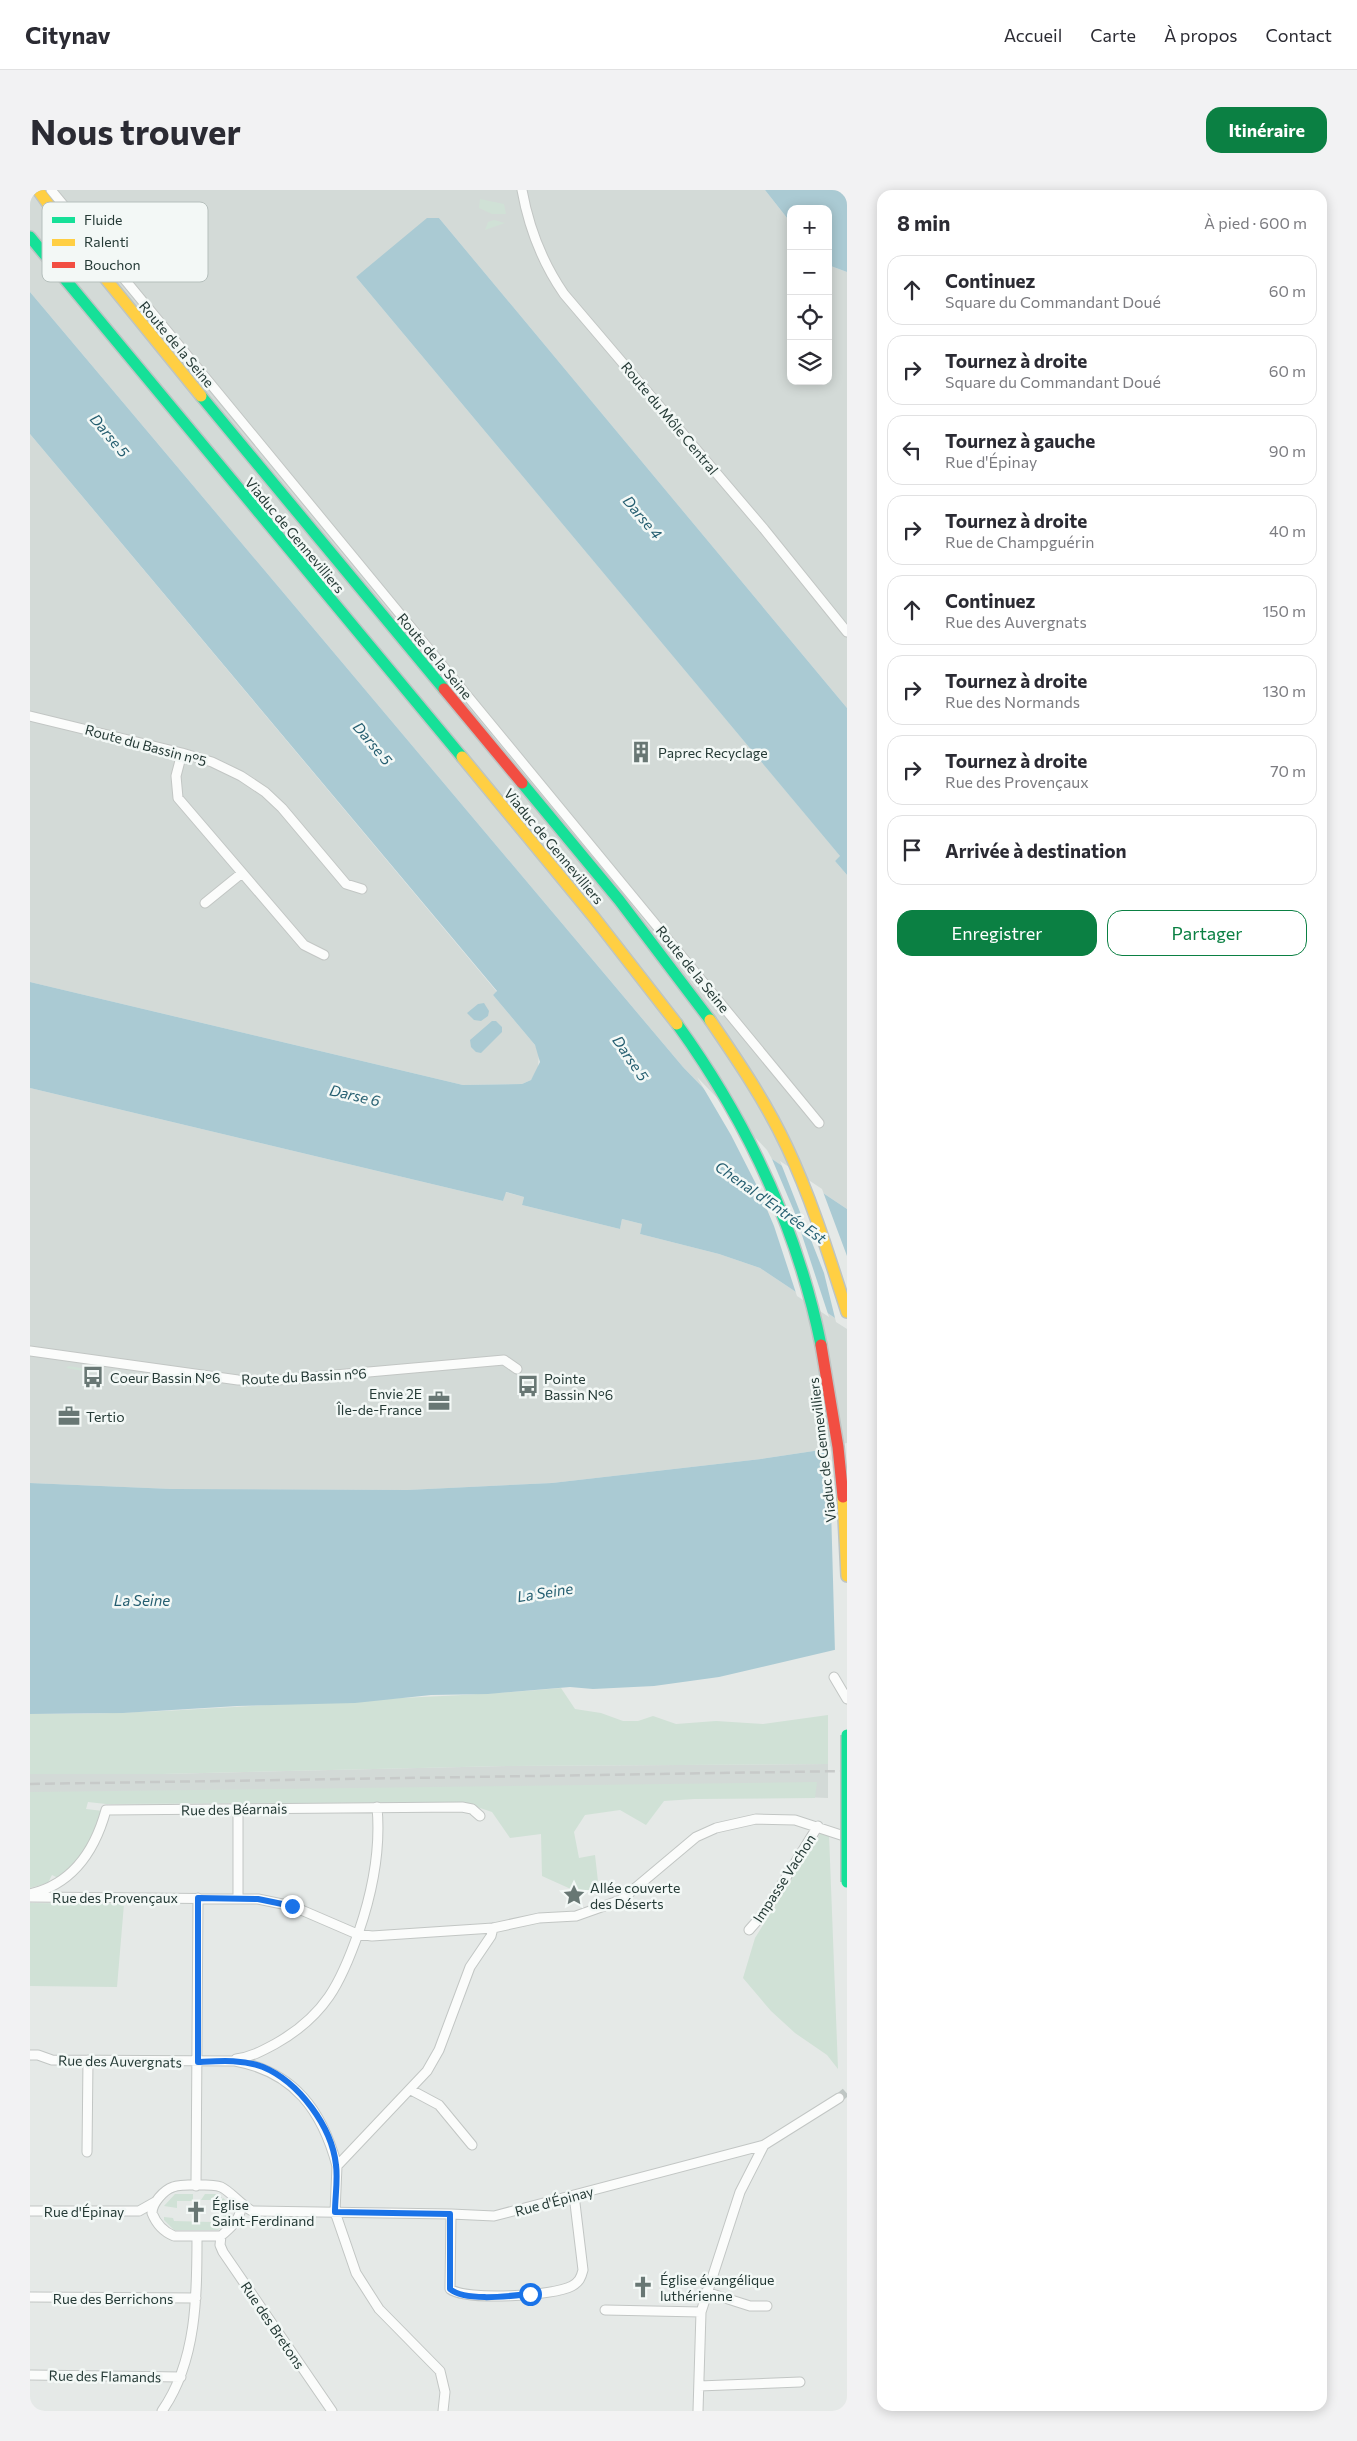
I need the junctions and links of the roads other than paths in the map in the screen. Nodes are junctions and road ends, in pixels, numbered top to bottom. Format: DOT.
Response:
graph roads {
  1 [pos="38,190"];
  2 [pos="51,190"];
  3 [pos="522,190"];
  4 [pos="30,198"];
  5 [pos="47,202"];
  6 [pos="61,202"];
  7 [pos="42,212"];
  8 [pos="30,237"];
  9 [pos="42,251"];
  10 [pos="67,282"];
  11 [pos="108,282"];
  12 [pos="127,282"];
  13 [pos="847,632"];
  14 [pos="30,716"];
  15 [pos="182,752"];
  16 [pos="242,874"];
  17 [pos="362,890"];
  18 [pos="205,903"];
  19 [pos="324,955"];
  20 [pos="819,1123"];
  21 [pos="847,1312"];
  22 [pos="30,1351"];
  23 [pos="517,1368"];
  24 [pos="847,1576"];
  25 [pos="834,1677"];
  26 [pos="847,1699"];
  27 [pos="847,1735"];
  28 [pos="377,1807"];
  29 [pos="238,1809"];
  30 [pos="480,1816"];
  31 [pos="818,1826"];
  32 [pos="847,1837"];
  33 [pos="847,1882"];
  34 [pos="847,1890"];
  35 [pos="30,1895"];
  36 [pos="198,1898"];
  37 [pos="238,1898"];
  38 [pos="492,1928"];
  39 [pos="749,1930"];
  40 [pos="358,1934"];
  41 [pos="30,2055"];
  42 [pos="88,2060"];
  43 [pos="214,2061"];
  44 [pos="198,2062"];
  45 [pos="411,2090"];
  46 [pos="838,2098"];
  47 [pos="472,2145"];
  48 [pos="764,2145"];
  49 [pos="87,2152"];
  50 [pos="336,2166"];
  51 [pos="196,2186"];
  52 [pos="574,2195"];
  53 [pos="155,2202"];
  54 [pos="241,2206"];
  55 [pos="30,2211"];
  56 [pos="139,2211"];
  57 [pos="252,2212"];
  58 [pos="335,2212"];
  59 [pos="450,2214"];
  60 [pos="155,2220"];
  61 [pos="236,2222"];
  62 [pos="221,2236"];
  63 [pos="197,2237"];
  64 [pos="706,2292"];
  65 [pos="30,2297"];
  66 [pos="196,2298"];
  67 [pos="767,2306"];
  68 [pos="605,2310"];
  69 [pos="701,2312"];
  70 [pos="30,2375"];
  71 [pos="180,2376"];
  72 [pos="800,2382"];
  73 [pos="699,2386"];
  74 [pos="162,2411"];
  75 [pos="332,2411"];
  76 [pos="443,2411"];
  77 [pos="698,2411"];
  1 -- 5 [label="highway"];
  2 -- 6 [label="street, Route de la Seine"];
  3 -- 13 [label="street, Route du Môle Central"];
  4 -- 7 [label="highway"];
  8 -- 9 [label="highway, Viaduc de Gennevilliers"];
  10 -- 24 [label="highway, Viaduc de Gennevilliers"];
  11 -- 21 [label="highway, Viaduc de Gennevilliers"];
  12 -- 20 [label="street, Route de la Seine"];
  14 -- 15 [label="street, Route du Bassin n°5"];
  15 -- 16 [label="street"];
  15 -- 17 [label="street, Route du Bassin n°5"];
  16 -- 18 [label="street"];
  16 -- 19 [label="street"];
  22 -- 23 [label="street, Route du Bassin n°6"];
  25 -- 26 [label="street"];
  27 -- 33 [label="highway, bridge"];
  28 -- 29 [label="street, Rue des Béarnais"];
  28 -- 30 [label="street, Rue des Béarnais"];
  28 -- 40 [label="street"];
  29 -- 35 [label="street, Rue des Béarnais"];
  29 -- 37 [label="street"];
  31 -- 32 [label="street, Rue des Provençaux"];
  31 -- 38 [label="street, Rue des Provençaux"];
  31 -- 39 [label="street, Impasse Vachon"];
  33 -- 34 [label="highway"];
  35 -- 36 [label="street, Rue des Provençaux"];
  36 -- 37 [label="street, Rue des Provençaux"];
  36 -- 44 [label="street"];
  37 -- 40 [label="street, Rue des Provençaux"];
  38 -- 40 [label="street, Rue des Provençaux"];
  38 -- 45 [label="street"];
  40 -- 43 [label="street"];
  41 -- 42 [label="street, Rue des Auvergnats"];
  42 -- 44 [label="street, Rue des Auvergnats"];
  42 -- 49 [label="street"];
  43 -- 44 [label="street, Rue des Auvergnats"];
  43 -- 50 [label="street, Rue des Auvergnats"];
  44 -- 51 [label="street"];
  45 -- 47 [label="street"];
  45 -- 50 [label="street"];
  46 -- 48 [label="street, Rue d'Épinay"];
  48 -- 52 [label="street, Rue d'Épinay"];
  48 -- 64 [label="street"];
  50 -- 58 [label="street, Rue des Auvergnats"];
  51 -- 53 [label="street"];
  51 -- 54 [label="street"];
  52 -- 59 [label="street, Rue d'Épinay"];
  52 -- 59 [label="street"];
  53 -- 56 [label="street, Rue d'Épinay"];
  53 -- 60 [label="street"];
  54 -- 57 [label="street, Rue d'Épinay"];
  54 -- 61 [label="street"];
  55 -- 56 [label="street, Rue d'Épinay"];
  56 -- 60 [label="street, Rue d'Épinay"];
  57 -- 58 [label="street, Rue d'Épinay"];
  57 -- 61 [label="street"];
  58 -- 59 [label="street, Rue d'Épinay"];
  58 -- 76 [label="street"];
  60 -- 63 [label="street"];
  61 -- 62 [label="street"];
  62 -- 63 [label="street"];
  62 -- 75 [label="street, Rue des Bretons"];
  63 -- 66 [label="street"];
  64 -- 67 [label="street"];
  64 -- 69 [label="street"];
  65 -- 66 [label="street, Rue des Berrichons"];
  66 -- 71 [label="street"];
  68 -- 69 [label="street"];
  69 -- 73 [label="street"];
  70 -- 71 [label="street, Rue des Flamands"];
  71 -- 74 [label="street"];
  72 -- 73 [label="street"];
  73 -- 77 [label="street"];
}
